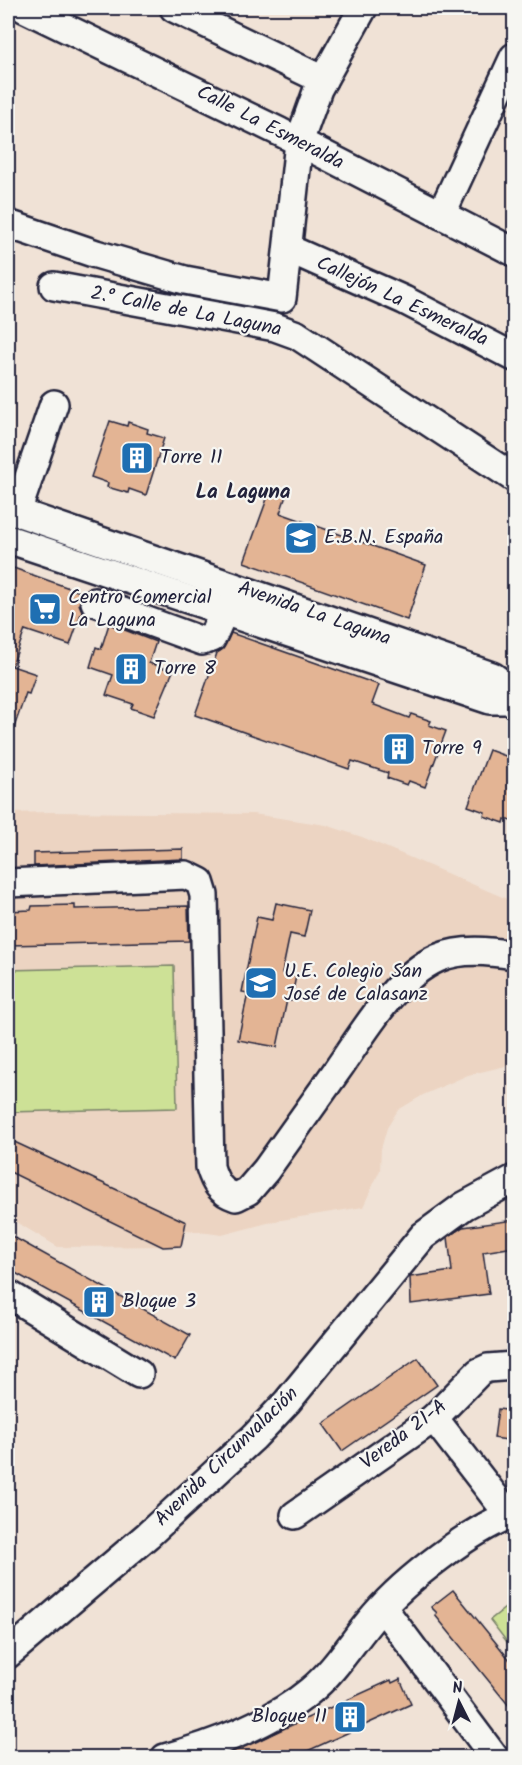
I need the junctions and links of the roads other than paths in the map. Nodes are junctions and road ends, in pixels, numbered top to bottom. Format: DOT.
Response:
graph roads {
  1 [pos="12,8"];
  2 [pos="24,8"];
  3 [pos="174,8"];
  4 [pos="363,8"];
  5 [pos="8,17"];
  6 [pos="514,57"];
  7 [pos="323,80"];
  8 [pos="299,142"];
  9 [pos="441,215"];
  10 [pos="8,224"];
  11 [pos="289,249"];
  12 [pos="514,252"];
  13 [pos="54,286"];
  14 [pos="514,357"];
  15 [pos="54,404"];
  16 [pos="514,478"];
  17 [pos="12,510"];
  18 [pos="8,539"];
  19 [pos="95,602"];
  20 [pos="224,611"];
  21 [pos="514,692"];
  22 [pos="514,700"];
  23 [pos="8,882"];
  24 [pos="514,955"];
  25 [pos="514,1179"];
  26 [pos="8,1294"];
  27 [pos="514,1366"];
  28 [pos="139,1374"];
  29 [pos="434,1418"];
  30 [pos="512,1514"];
  31 [pos="296,1515"];
  32 [pos="382,1608"];
  33 [pos="8,1654"];
  34 [pos="165,1758"];
  35 [pos="495,1758"];
  1 -- 5 [label="street"];
  2 -- 8 [label="street, Calle La Esmeralda"];
  3 -- 7 [label="street"];
  4 -- 7 [label="street"];
  6 -- 9 [label="street"];
  7 -- 8 [label="street"];
  8 -- 9 [label="street, Calle La Esmeralda"];
  8 -- 11 [label="street"];
  9 -- 12 [label="street, Calle La Esmeralda"];
  10 -- 11 [label="street, 2.° Calle de La Laguna"];
  11 -- 14 [label="street, Callejón La Esmeralda"];
  13 -- 16 [label="street, 2.° Calle de La Laguna"];
  15 -- 17 [label="street"];
  17 -- 21 [label="street, Avenida La Laguna"];
  18 -- 20 [label="street, Avenida La Laguna"];
  19 -- 20 [label="street"];
  20 -- 22 [label="street, Avenida La Laguna"];
  23 -- 24 [label="street"];
  25 -- 33 [label="street, Avenida Circunvalación"];
  26 -- 28 [label="street"];
  27 -- 29 [label="street, Vereda 21-A"];
  29 -- 30 [label="street"];
  29 -- 31 [label="street, Vereda 21-A"];
  30 -- 32 [label="street"];
  32 -- 34 [label="street"];
  32 -- 35 [label="street"];
}
